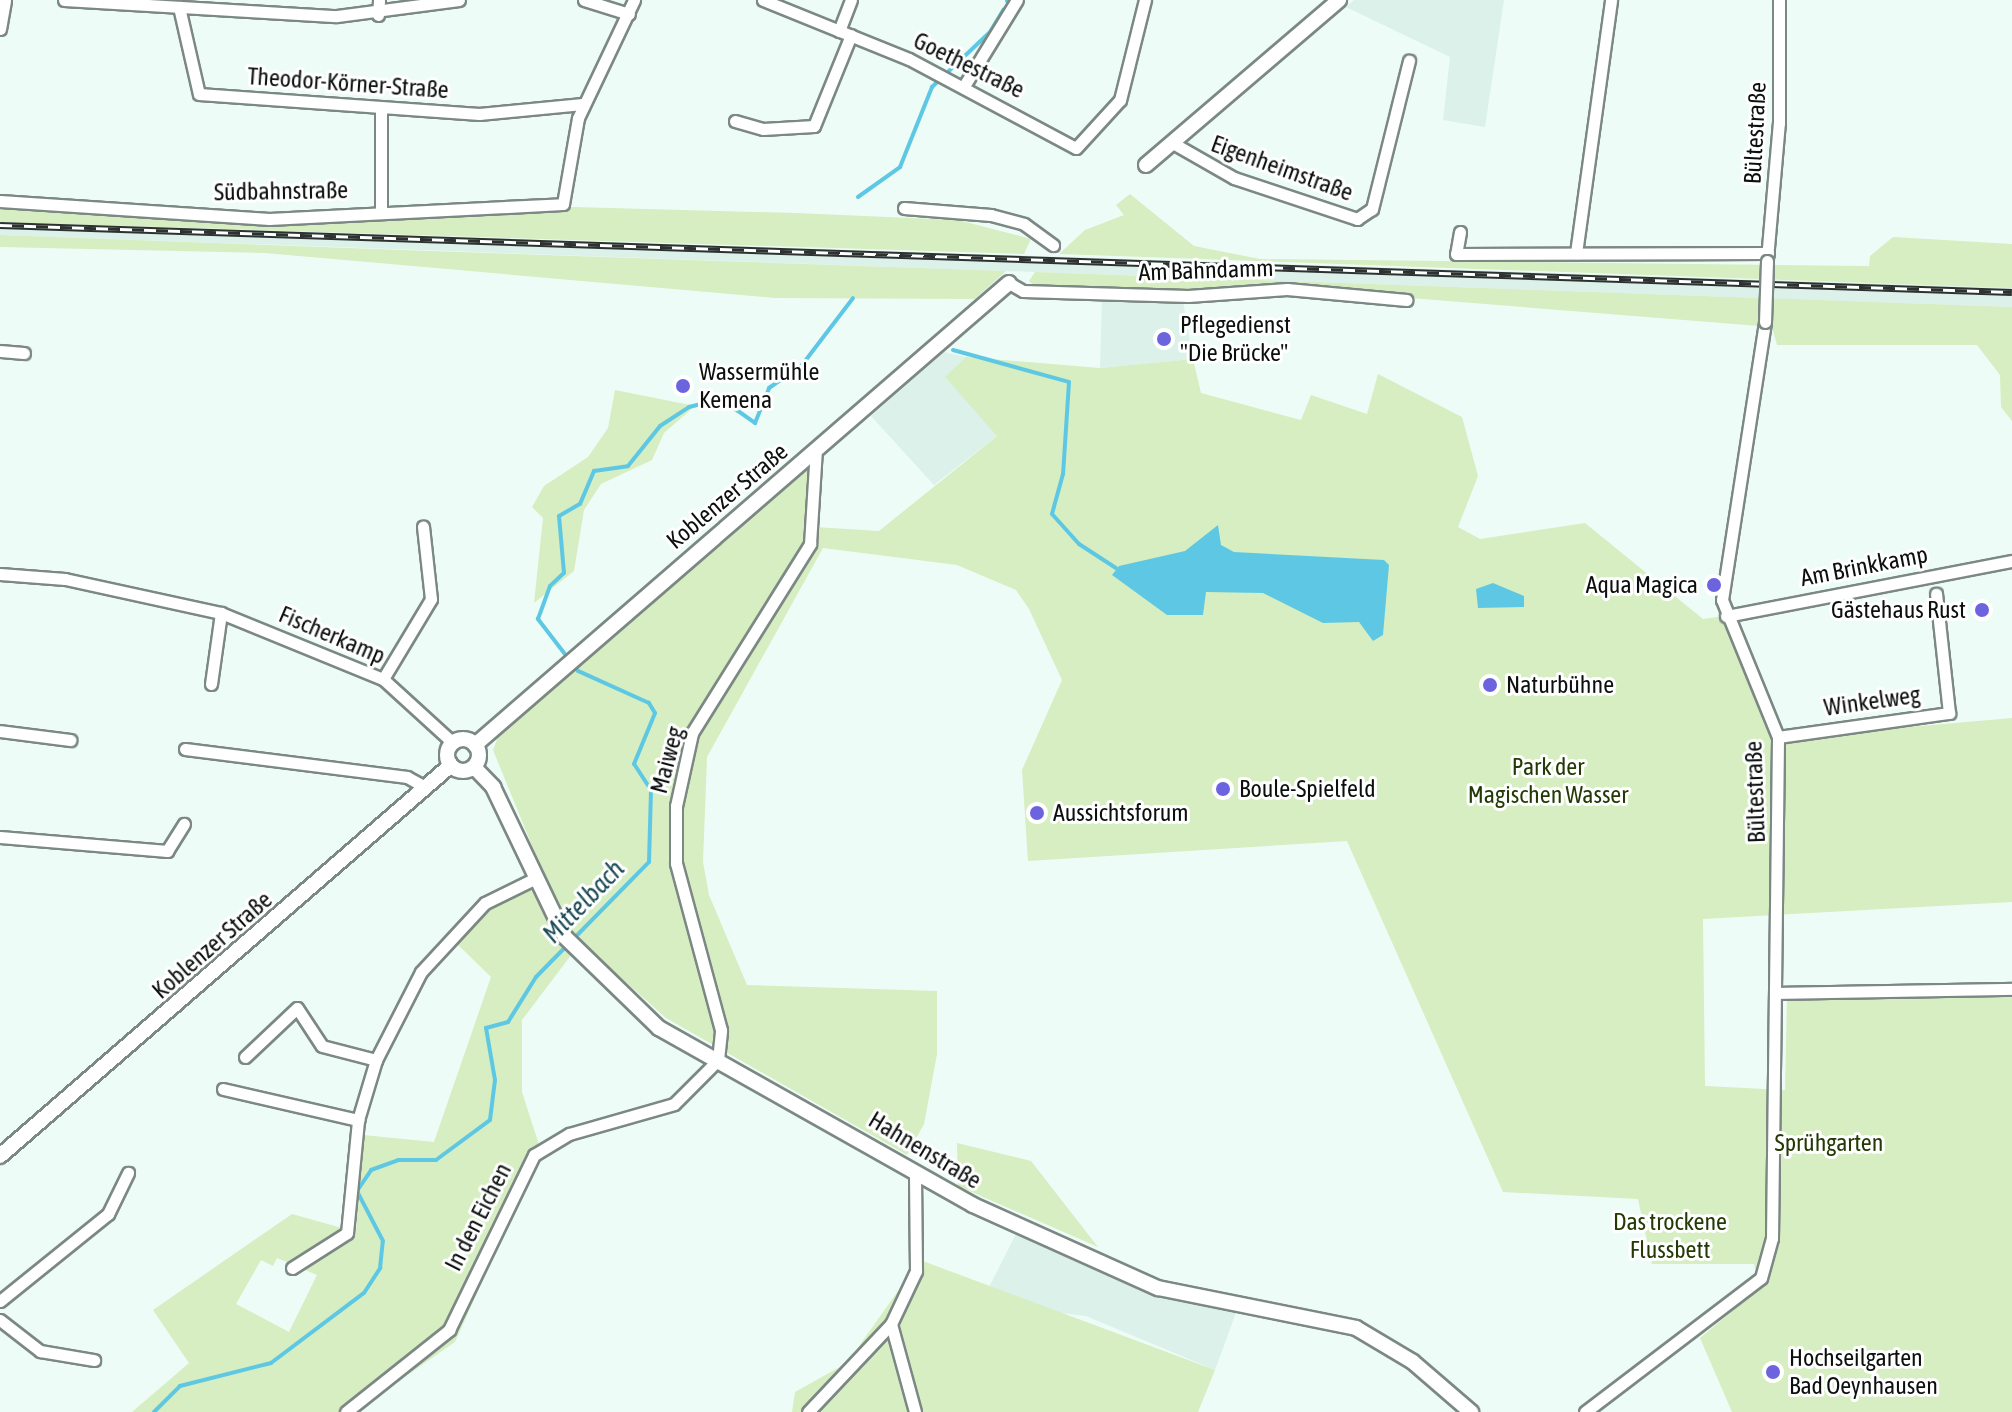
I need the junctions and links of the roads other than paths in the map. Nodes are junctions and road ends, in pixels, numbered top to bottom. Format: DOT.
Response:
graph roads {
  1 [pos="5,0"];
  2 [pos="64,0"];
  3 [pos="379,0"];
  4 [pos="459,0"];
  5 [pos="584,0"];
  6 [pos="634,0"];
  7 [pos="763,0"];
  8 [pos="851,0"];
  9 [pos="1017,0"];
  10 [pos="1145,0"];
  11 [pos="1339,0"];
  12 [pos="1611,0"];
  13 [pos="1779,0"];
  14 [pos="438,2"];
  15 [pos="179,7"];
  16 [pos="629,14"];
  17 [pos="378,15"];
  18 [pos="0,29"];
  19 [pos="839,31"];
  20 [pos="851,35"];
  21 [pos="1409,61"];
  22 [pos="964,86"];
  23 [pos="583,104"];
  24 [pos="381,108"];
  25 [pos="735,121"];
  26 [pos="1171,142"];
  27 [pos="1146,165"];
  28 [pos="0,201"];
  29 [pos="904,208"];
  30 [pos="381,210"];
  31 [pos="1460,232"];
  32 [pos="1053,245"];
  33 [pos="1576,253"];
  34 [pos="1767,257"];
  35 [pos="1009,283"];
  36 [pos="1406,300"];
  37 [pos="0,351"];
  38 [pos="24,353"];
  39 [pos="816,449"];
  40 [pos="423,526"];
  41 [pos="2012,561"];
  42 [pos="0,574"];
  43 [pos="1936,594"];
  44 [pos="221,613"];
  45 [pos="1726,616"];
  46 [pos="383,679"];
  47 [pos="211,684"];
  48 [pos="0,731"];
  49 [pos="1778,737"];
  50 [pos="70,740"];
  51 [pos="453,743"];
  52 [pos="475,745"];
  53 [pos="185,749"];
  54 [pos="451,765"];
  55 [pos="474,767"];
  56 [pos="425,787"];
  57 [pos="184,824"];
  58 [pos="0,837"];
  59 [pos="534,879"];
  60 [pos="2012,989"];
  61 [pos="1778,993"];
  62 [pos="245,1057"];
  63 [pos="376,1060"];
  64 [pos="718,1060"];
  65 [pos="223,1089"];
  66 [pos="358,1120"];
  67 [pos="0,1156"];
  68 [pos="128,1173"];
  69 [pos="915,1174"];
  70 [pos="292,1268"];
  71 [pos="0,1301"];
  72 [pos="0,1320"];
  73 [pos="891,1324"];
  74 [pos="94,1360"];
  75 [pos="346,1412"];
  76 [pos="808,1412"];
  77 [pos="915,1412"];
  78 [pos="1471,1412"];
  79 [pos="1585,1412"];
  1 -- 18 [label="street"];
  2 -- 15 [label="street"];
  3 -- 17 [label="street"];
  4 -- 14 [label="street"];
  5 -- 16 [label="street"];
  6 -- 16 [label="street"];
  7 -- 19 [label="street, Goethestraße"];
  8 -- 19 [label="street"];
  9 -- 22 [label="street"];
  10 -- 22 [label="street, Goethestraße"];
  11 -- 26 [label="street"];
  12 -- 33 [label="street"];
  13 -- 34 [label="street, Bültestraße"];
  14 -- 17 [label="street"];
  15 -- 17 [label="street"];
  15 -- 24 [label="street, Theodor-Körner-Straße"];
  16 -- 23 [label="street"];
  19 -- 20 [label="street, Goethestraße"];
  20 -- 22 [label="street, Goethestraße"];
  20 -- 25 [label="street"];
  21 -- 26 [label="street, Eigenheimstraße"];
  23 -- 24 [label="street, Theodor-Körner-Straße"];
  23 -- 30 [label="street, Südbahnstraße"];
  24 -- 30 [label="street"];
  26 -- 27 [label="street"];
  28 -- 30 [label="street, Südbahnstraße"];
  29 -- 32 [label="street"];
  31 -- 33 [label="street"];
  33 -- 34 [label="street"];
  34 -- 45 [label="street, Bültestraße, bridge"];
  35 -- 36 [label="street, Am Bahndamm"];
  35 -- 39 [label="street, Koblenzer Straße"];
  37 -- 38 [label="street"];
  39 -- 52 [label="street, Koblenzer Straße"];
  39 -- 64 [label="street, Maiweg"];
  40 -- 46 [label="street"];
  41 -- 45 [label="street, Am Brinkkamp"];
  42 -- 44 [label="street, Fischerkamp"];
  43 -- 49 [label="street, Winkelweg"];
  44 -- 46 [label="street, Fischerkamp"];
  44 -- 47 [label="street"];
  45 -- 49 [label="street, Bültestraße"];
  46 -- 51 [label="street, Fischerkamp"];
  48 -- 50 [label="street"];
  49 -- 61 [label="street, Bültestraße"];
  51 -- 52 [label="street"];
  51 -- 54 [label="street"];
  52 -- 55 [label="street"];
  53 -- 56 [label="street"];
  54 -- 55 [label="street"];
  54 -- 56 [label="street, Koblenzer Straße"];
  55 -- 59 [label="street, Hahnenstraße"];
  56 -- 67 [label="street, Koblenzer Straße"];
  57 -- 58 [label="street"];
  59 -- 63 [label="street"];
  59 -- 64 [label="street, Hahnenstraße"];
  60 -- 61 [label="street"];
  61 -- 79 [label="street, Bültestraße"];
  62 -- 63 [label="street"];
  63 -- 66 [label="street"];
  64 -- 69 [label="street, Hahnenstraße"];
  64 -- 75 [label="street, In den Eichen"];
  65 -- 66 [label="street"];
  66 -- 70 [label="street"];
  68 -- 71 [label="street"];
  69 -- 73 [label="street"];
  69 -- 78 [label="street, Hahnenstraße"];
  72 -- 74 [label="street"];
  73 -- 76 [label="street"];
  73 -- 77 [label="street"];
}
